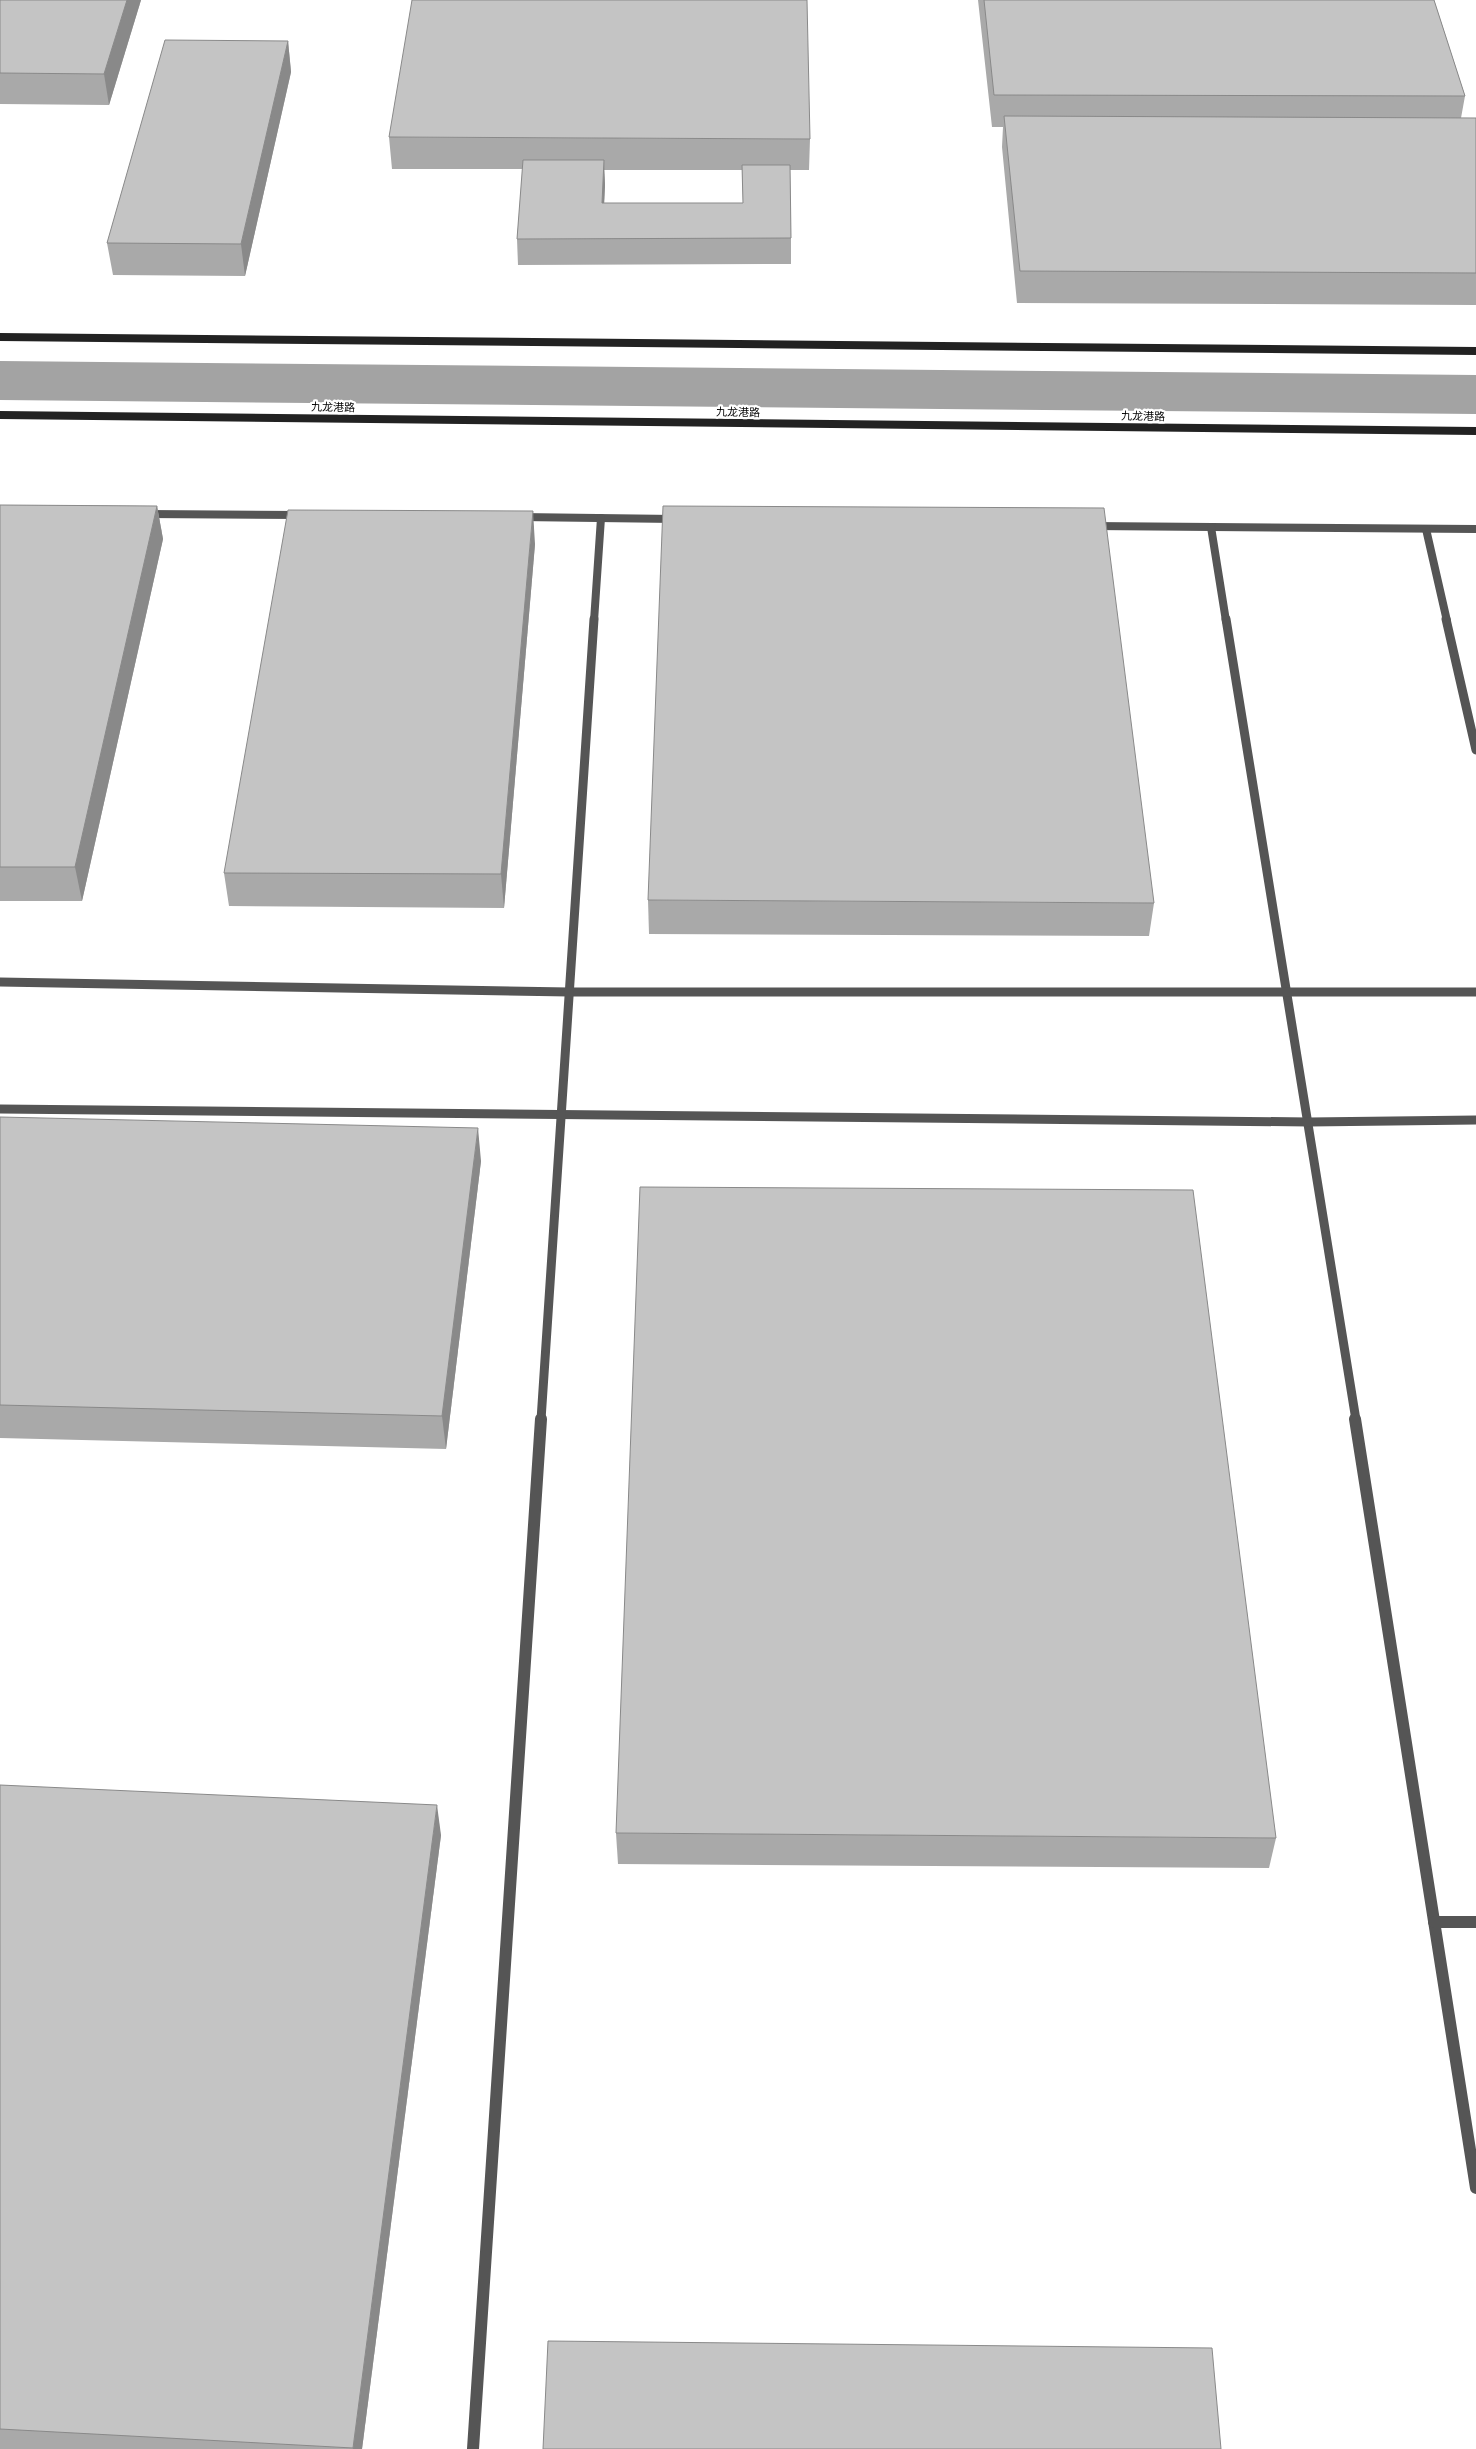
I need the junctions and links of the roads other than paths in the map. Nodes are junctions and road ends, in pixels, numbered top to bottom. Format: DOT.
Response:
graph roads {
  1 [pos="0,337"];
  2 [pos="1476,351"];
  3 [pos="0,415"];
  4 [pos="1476,431"];
  5 [pos="138,514"];
  6 [pos="305,515"];
  7 [pos="512,517"];
  8 [pos="601,518"];
  9 [pos="680,520"];
  10 [pos="1084,526"];
  11 [pos="1211,527"];
  12 [pos="1426,529"];
  13 [pos="1476,530"];
  14 [pos="1476,750"];
  15 [pos="0,982"];
  16 [pos="569,992"];
  17 [pos="1288,992"];
  18 [pos="1476,992"];
  19 [pos="0,1109"];
  20 [pos="561,1113"];
  21 [pos="1476,1120"];
  22 [pos="1309,1122"];
  23 [pos="1434,1922"];
  24 [pos="1476,1922"];
  25 [pos="1476,2188"];
  26 [pos="473,2449"];
  1 -- 2 [label="street"];
  3 -- 4 [label="street, 九龙港路"];
  5 -- 6 [label="lane"];
  7 -- 8 [label="lane"];
  8 -- 9 [label="lane"];
  8 -- 16 [label="lane"];
  10 -- 11 [label="lane"];
  11 -- 12 [label="lane"];
  11 -- 17 [label="lane"];
  12 -- 13 [label="lane"];
  12 -- 14 [label="lane"];
  15 -- 16 [label="lane"];
  16 -- 17 [label="lane"];
  16 -- 20 [label="lane"];
  17 -- 18 [label="lane"];
  17 -- 22 [label="lane"];
  19 -- 20 [label="lane"];
  20 -- 22 [label="lane"];
  20 -- 26 [label="lane"];
  21 -- 22 [label="lane"];
  22 -- 23 [label="lane"];
  23 -- 24 [label="lane"];
  23 -- 25 [label="lane"];
}
